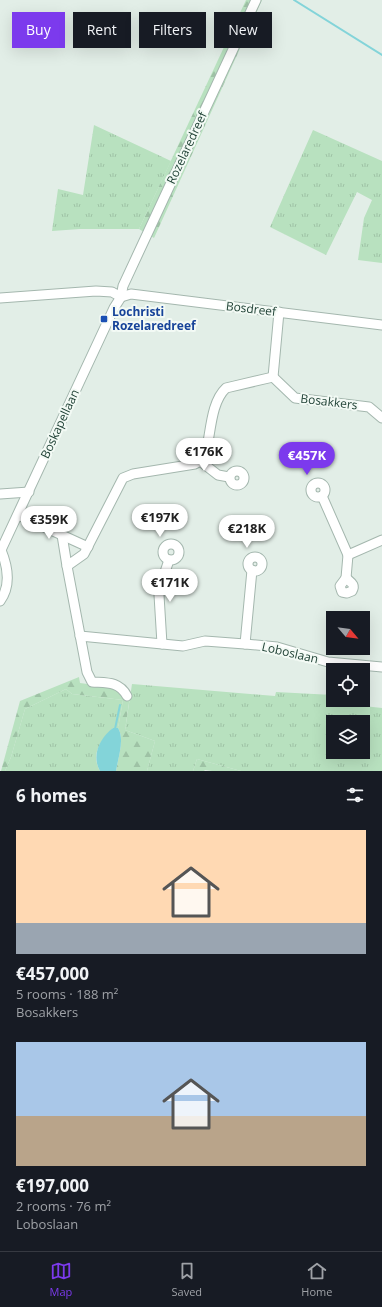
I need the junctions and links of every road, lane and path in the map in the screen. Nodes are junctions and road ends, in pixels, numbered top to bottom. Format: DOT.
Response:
graph roads {
  1 [pos="256,0"];
  2 [pos="121,297"];
  3 [pos="0,298"];
  4 [pos="279,312"];
  5 [pos="382,325"];
  6 [pos="274,377"];
  7 [pos="382,418"];
  8 [pos="200,461"];
  9 [pos="229,477"];
  10 [pos="29,492"];
  11 [pos="0,494"];
  12 [pos="322,496"];
  13 [pos="18,515"];
  14 [pos="62,535"];
  15 [pos="382,540"];
  16 [pos="88,547"];
  17 [pos="1,551"];
  18 [pos="348,555"];
  19 [pos="169,560"];
  20 [pos="67,566"];
  21 [pos="252,570"];
  22 [pos="346,578"];
  23 [pos="0,601"];
  24 [pos="80,636"];
  25 [pos="162,644"];
  26 [pos="245,644"];
  27 [pos="382,667"];
  28 [pos="127,696"];
  1 -- 2 [label="street, Rozelaredreef"];
  2 -- 3 [label="street"];
  2 -- 4 [label="street, Bosdreef"];
  2 -- 10 [label="street, Boskapellaan"];
  4 -- 5 [label="street, Bosdreef"];
  4 -- 6 [label="street"];
  6 -- 7 [label="street, Bosakkers"];
  6 -- 8 [label="street"];
  8 -- 9 [label="street"];
  8 -- 16 [label="street"];
  10 -- 11 [label="street"];
  10 -- 13 [label="street, Boskapellaan"];
  12 -- 18 [label="street"];
  13 -- 14 [label="street"];
  13 -- 17 [label="street, Boskapellaan"];
  14 -- 16 [label="street"];
  14 -- 20 [label="street"];
  15 -- 18 [label="street"];
  16 -- 20 [label="street"];
  17 -- 23 [label="street, Boskapellaan"];
  18 -- 22 [label="street"];
  19 -- 25 [label="street"];
  20 -- 24 [label="street"];
  21 -- 26 [label="street, Loboslaan"];
  24 -- 25 [label="street, Loboslaan"];
  24 -- 28 [label="street"];
  25 -- 26 [label="street, Loboslaan"];
  26 -- 27 [label="street, Loboslaan"];
}
